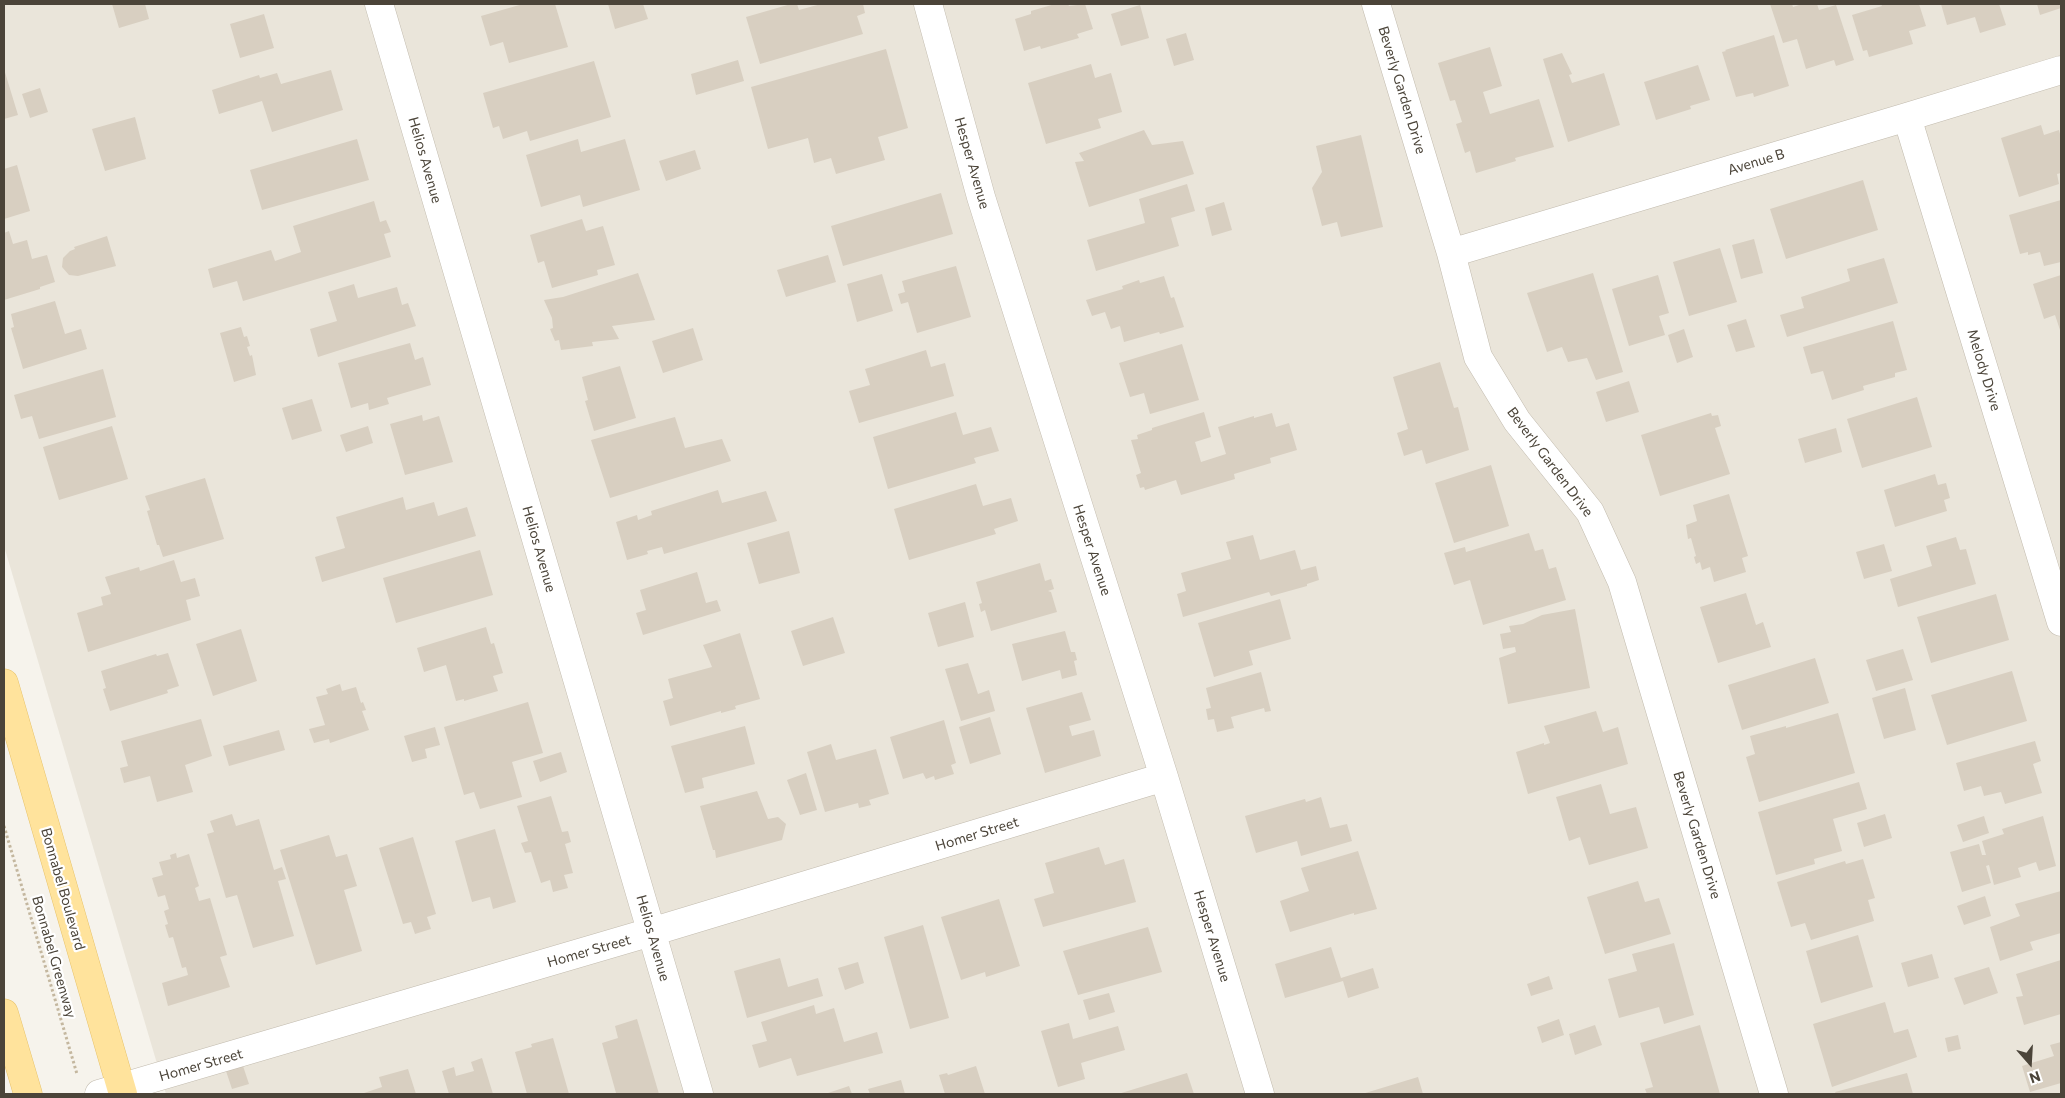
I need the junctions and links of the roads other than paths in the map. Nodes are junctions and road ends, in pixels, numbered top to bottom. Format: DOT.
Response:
graph roads {
  1 [pos="379,4"];
  2 [pos="928,4"];
  3 [pos="1376,4"];
  4 [pos="2061,70"];
  5 [pos="1907,117"];
  6 [pos="1451,253"];
  7 [pos="2061,622"];
  8 [pos="4,683"];
  9 [pos="1164,777"];
  10 [pos="651,932"];
  11 [pos="4,1013"];
  12 [pos="106,1089"];
  13 [pos="28,1094"];
  14 [pos="699,1094"];
  15 [pos="1260,1094"];
  16 [pos="1774,1094"];
  1 -- 10 [label="street, Helios Avenue"];
  2 -- 9 [label="street, Hesper Avenue"];
  3 -- 6 [label="street, Beverly Garden Drive"];
  4 -- 5 [label="street, Avenue B"];
  5 -- 6 [label="street, Avenue B"];
  5 -- 7 [label="street, Melody Drive"];
  6 -- 16 [label="street, Beverly Garden Drive"];
  8 -- 12 [label="main road, Bonnabel Boulevard"];
  9 -- 10 [label="street, Homer Street"];
  9 -- 15 [label="street, Hesper Avenue"];
  10 -- 12 [label="street, Homer Street"];
  10 -- 14 [label="street, Helios Avenue"];
  11 -- 13 [label="main road"];
}
